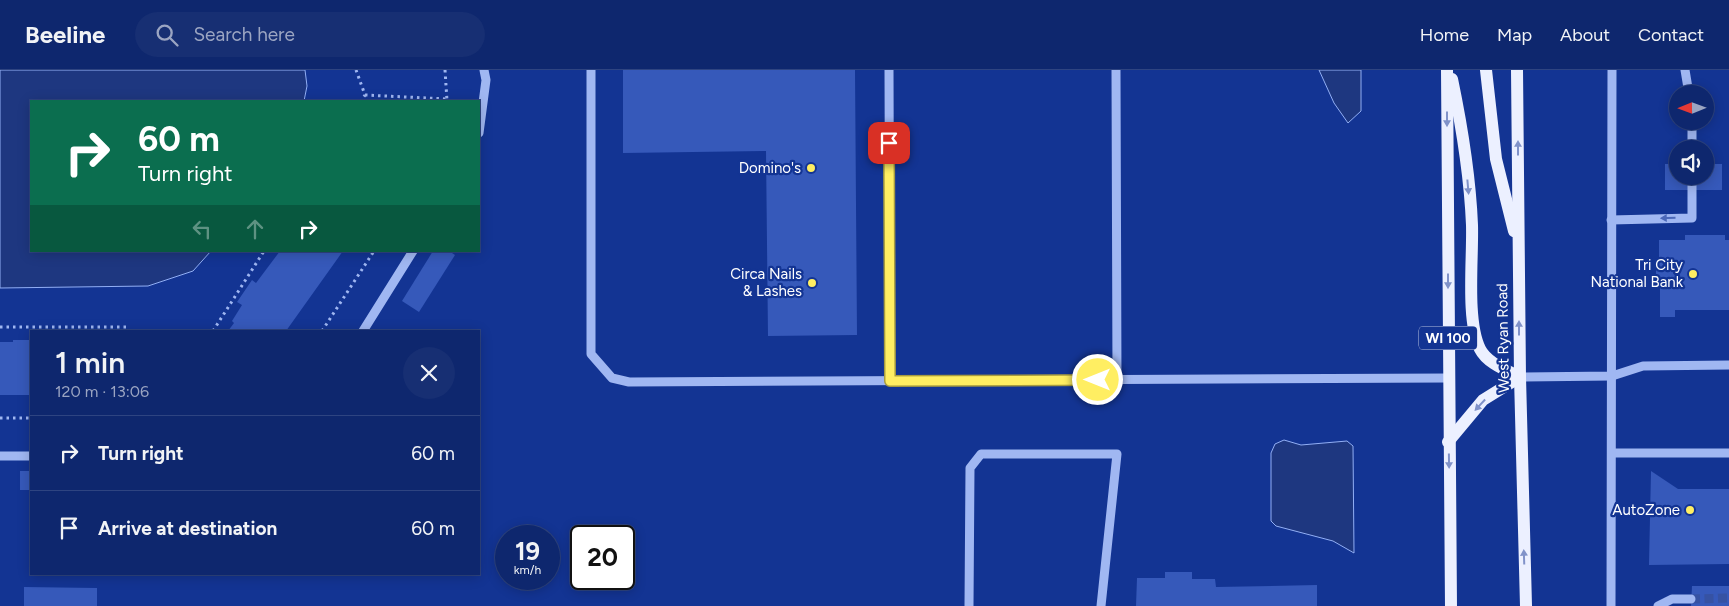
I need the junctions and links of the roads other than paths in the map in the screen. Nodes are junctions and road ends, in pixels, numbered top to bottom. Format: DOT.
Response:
graph roads {
  1 [pos="484,70"];
  2 [pos="591,70"];
  3 [pos="889,70"];
  4 [pos="1116,70"];
  5 [pos="1447,70"];
  6 [pos="1451,70"];
  7 [pos="1486,70"];
  8 [pos="1518,70"];
  9 [pos="1612,70"];
  10 [pos="1686,70"];
  11 [pos="1688,85"];
  12 [pos="480,125"];
  13 [pos="1692,185"];
  14 [pos="1611,220"];
  15 [pos="412,252"];
  16 [pos="1519,253"];
  17 [pos="364,330"];
  18 [pos="1729,365"];
  19 [pos="1612,376"];
  20 [pos="1520,377"];
  21 [pos="1448,378"];
  22 [pos="1117,380"];
  23 [pos="890,381"];
  24 [pos="1448,442"];
  25 [pos="1612,453"];
  26 [pos="1729,453"];
  27 [pos="0,456"];
  28 [pos="30,456"];
  29 [pos="1692,598"];
  30 [pos="969,606"];
  31 [pos="1101,606"];
  32 [pos="1451,606"];
  33 [pos="1526,606"];
  34 [pos="1611,606"];
  35 [pos="1658,606"];
  1 -- 12 [label="lane"];
  2 -- 23 [label="lane"];
  3 -- 23 [label="lane"];
  4 -- 22 [label="lane"];
  5 -- 21 [label="main road, WI 100, one-way"];
  6 -- 20 [label="main road, one-way"];
  7 -- 16 [label="main road"];
  16 -- 8 [label="main road, West Ryan Road, one-way"];
  9 -- 14 [label="lane"];
  10 -- 11 [label="lane"];
  13 -- 14 [label="lane, one-way"];
  14 -- 19 [label="lane"];
  15 -- 17 [label="lane"];
  20 -- 16 [label="main road, West Ryan Road, one-way"];
  18 -- 19 [label="lane"];
  19 -- 20 [label="lane"];
  19 -- 25 [label="lane"];
  20 -- 24 [label="main road, one-way"];
  33 -- 20 [label="main road, West Ryan Road, one-way"];
  21 -- 22 [label="lane"];
  21 -- 24 [label="main road, WI 100"];
  22 -- 23 [label="lane"];
  24 -- 32 [label="main road, WI 100, one-way"];
  25 -- 26 [label="lane"];
  25 -- 34 [label="lane"];
  27 -- 28 [label="lane"];
  29 -- 35 [label="lane"];
  30 -- 31 [label="lane"];
}
